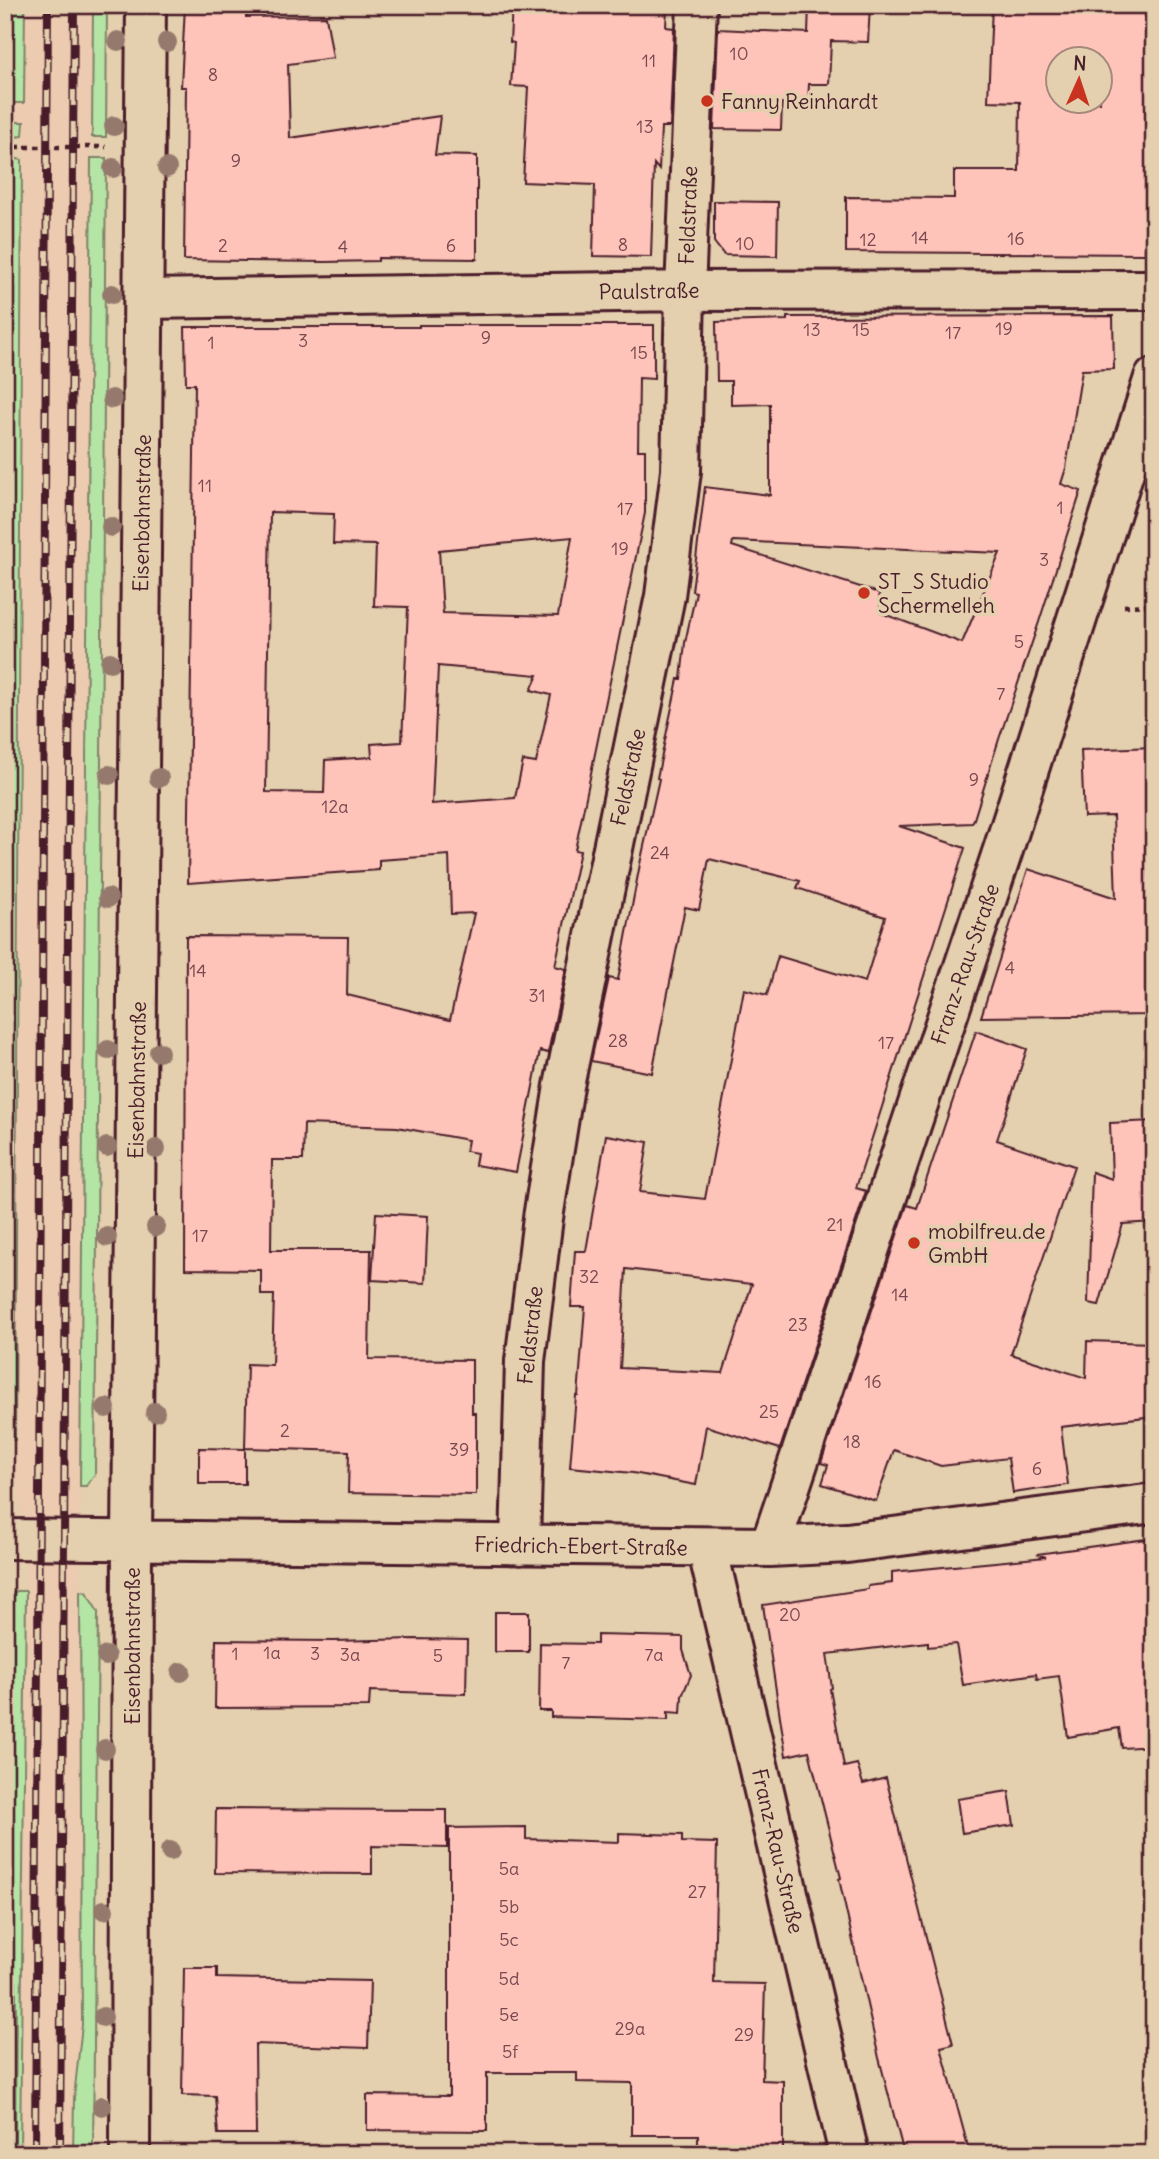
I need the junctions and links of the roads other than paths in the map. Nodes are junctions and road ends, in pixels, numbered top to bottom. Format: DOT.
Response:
graph roads {
  1 [pos="146,5"];
  2 [pos="697,5"];
  3 [pos="1154,290"];
  4 [pos="685,291"];
  5 [pos="144,299"];
  6 [pos="1154,378"];
  7 [pos="1154,1503"];
  8 [pos="5,1539"];
  9 [pos="132,1541"];
  10 [pos="520,1545"];
  11 [pos="707,1547"];
  12 [pos="769,1547"];
  13 [pos="130,2154"];
  14 [pos="849,2154"];
  1 -- 5 [label="street, Eisenbahnstraße"];
  2 -- 4 [label="street, Feldstraße"];
  3 -- 4 [label="street, Paulstraße"];
  4 -- 5 [label="street, Paulstraße"];
  4 -- 10 [label="street, Feldstraße"];
  5 -- 9 [label="street, Eisenbahnstraße"];
  6 -- 12 [label="street, Franz-Rau-Straße"];
  7 -- 12 [label="street, Friedrich-Ebert-Straße"];
  8 -- 9 [label="street, Friedrich-Ebert-Straße"];
  9 -- 10 [label="street, Friedrich-Ebert-Straße"];
  9 -- 13 [label="street, Eisenbahnstraße"];
  10 -- 11 [label="street, Friedrich-Ebert-Straße"];
  11 -- 12 [label="street, Friedrich-Ebert-Straße"];
  11 -- 14 [label="street, Franz-Rau-Straße"];
}
